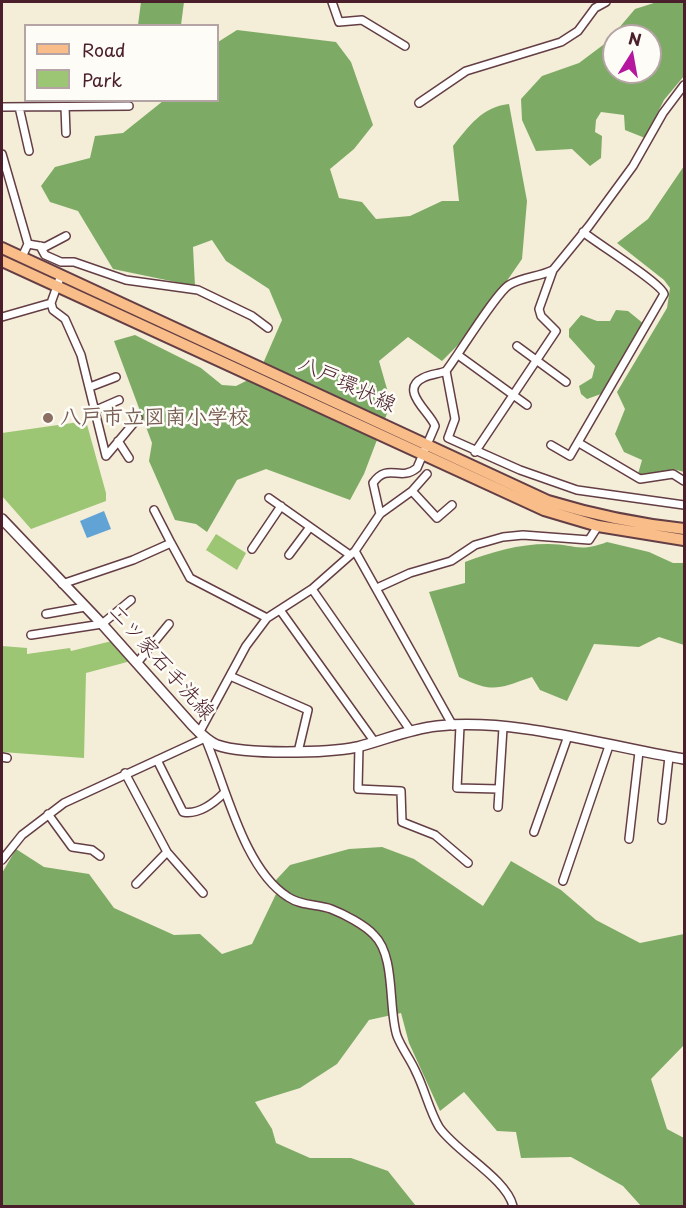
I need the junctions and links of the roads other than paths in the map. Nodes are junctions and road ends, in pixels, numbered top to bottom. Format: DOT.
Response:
graph roads {
  1 [pos="332,2"];
  2 [pos="606,2"];
  3 [pos="405,46"];
  4 [pos="684,85"];
  5 [pos="419,103"];
  6 [pos="129,106"];
  7 [pos="2,107"];
  8 [pos="19,107"];
  9 [pos="65,107"];
  10 [pos="66,133"];
  11 [pos="29,151"];
  12 [pos="2,154"];
  13 [pos="584,232"];
  14 [pos="66,236"];
  15 [pos="28,244"];
  16 [pos="40,246"];
  17 [pos="2,248"];
  18 [pos="22,257"];
  19 [pos="2,261"];
  20 [pos="553,270"];
  21 [pos="61,275"];
  22 [pos="56,286"];
  23 [pos="51,303"];
  24 [pos="2,317"];
  25 [pos="268,328"];
  26 [pos="517,346"];
  27 [pos="458,356"];
  28 [pos="536,360"];
  29 [pos="243,364"];
  30 [pos="446,371"];
  31 [pos="116,377"];
  32 [pos="566,382"];
  33 [pos="90,387"];
  34 [pos="513,394"];
  35 [pos="119,400"];
  36 [pos="527,405"];
  37 [pos="96,410"];
  38 [pos="138,418"];
  39 [pos="118,441"];
  40 [pos="579,443"];
  41 [pos="551,445"];
  42 [pos="426,449"];
  43 [pos="476,452"];
  44 [pos="129,458"];
  45 [pos="427,474"];
  46 [pos="684,481"];
  47 [pos="412,491"];
  48 [pos="269,498"];
  49 [pos="684,498"];
  50 [pos="452,505"];
  51 [pos="681,505"];
  52 [pos="281,506"];
  53 [pos="154,510"];
  54 [pos="381,514"];
  55 [pos="2,519"];
  56 [pos="598,526"];
  57 [pos="310,527"];
  58 [pos="684,529"];
  59 [pos="684,540"];
  60 [pos="171,543"];
  61 [pos="252,549"];
  62 [pos="352,553"];
  63 [pos="289,555"];
  64 [pos="62,584"];
  65 [pos="377,588"];
  66 [pos="312,589"];
  67 [pos="131,600"];
  68 [pos="85,607"];
  69 [pos="280,610"];
  70 [pos="46,614"];
  71 [pos="267,618"];
  72 [pos="102,624"];
  73 [pos="169,624"];
  74 [pos="31,635"];
  75 [pos="137,663"];
  76 [pos="230,676"];
  77 [pos="457,726"];
  78 [pos="503,728"];
  79 [pos="410,730"];
  80 [pos="202,735"];
  81 [pos="568,736"];
  82 [pos="374,741"];
  83 [pos="359,746"];
  84 [pos="609,746"];
  85 [pos="298,752"];
  86 [pos="639,752"];
  87 [pos="669,757"];
  88 [pos="684,759"];
  89 [pos="157,760"];
  90 [pos="125,773"];
  91 [pos="499,789"];
  92 [pos="224,793"];
  93 [pos="498,807"];
  94 [pos="48,814"];
  95 [pos="662,820"];
  96 [pos="534,832"];
  97 [pos="629,839"];
  98 [pos="167,852"];
  99 [pos="100,856"];
  100 [pos="2,860"];
  101 [pos="468,863"];
  102 [pos="563,881"];
  103 [pos="136,884"];
  104 [pos="203,893"];
  105 [pos="513,1206"];
  1 -- 3 [label="street"];
  2 -- 5 [label="street"];
  4 -- 13 [label="street"];
  6 -- 9 [label="street"];
  7 -- 8 [label="street"];
  8 -- 9 [label="street"];
  8 -- 11 [label="street"];
  9 -- 10 [label="street"];
  12 -- 15 [label="street"];
  13 -- 20 [label="street"];
  13 -- 40 [label="street"];
  14 -- 16 [label="street"];
  15 -- 16 [label="street"];
  15 -- 18 [label="street"];
  16 -- 25 [label="street"];
  17 -- 18 [label="main road, 八戸環状線"];
  18 -- 21 [label="main road, 八戸環状線"];
  19 -- 22 [label="main road, 八戸環状線"];
  20 -- 27 [label="street"];
  20 -- 28 [label="street"];
  21 -- 22 [label="street"];
  21 -- 29 [label="main road, 八戸環状線"];
  22 -- 23 [label="street"];
  22 -- 29 [label="main road, 八戸環状線"];
  23 -- 24 [label="street"];
  23 -- 33 [label="street"];
  26 -- 28 [label="street"];
  27 -- 30 [label="street"];
  27 -- 34 [label="street"];
  28 -- 32 [label="street"];
  28 -- 34 [label="street"];
  29 -- 42 [label="main road, 八戸環状線"];
  30 -- 42 [label="street"];
  30 -- 43 [label="street"];
  31 -- 33 [label="street"];
  33 -- 37 [label="street"];
  34 -- 36 [label="street"];
  34 -- 43 [label="street"];
  35 -- 37 [label="street"];
  37 -- 39 [label="street"];
  38 -- 39 [label="street"];
  39 -- 44 [label="street"];
  40 -- 41 [label="street"];
  40 -- 46 [label="street"];
  42 -- 54 [label="street"];
  42 -- 56 [label="main road, 八戸環状線"];
  42 -- 58 [label="main road, 八戸環状線"];
  43 -- 51 [label="street"];
  45 -- 47 [label="street"];
  47 -- 50 [label="street"];
  47 -- 54 [label="street"];
  48 -- 52 [label="street"];
  49 -- 51 [label="street"];
  52 -- 57 [label="street"];
  52 -- 61 [label="street"];
  53 -- 60 [label="street"];
  54 -- 62 [label="street"];
  55 -- 64 [label="street, 二ツ家石手洗線"];
  56 -- 59 [label="main road, 八戸環状線"];
  56 -- 65 [label="street"];
  57 -- 62 [label="street"];
  57 -- 63 [label="street"];
  60 -- 64 [label="street"];
  60 -- 71 [label="street"];
  62 -- 65 [label="street"];
  62 -- 66 [label="street"];
  64 -- 68 [label="street, 二ツ家石手洗線"];
  65 -- 77 [label="street"];
  66 -- 69 [label="street"];
  66 -- 79 [label="street"];
  67 -- 72 [label="street"];
  68 -- 70 [label="street"];
  68 -- 72 [label="street, 二ツ家石手洗線"];
  69 -- 71 [label="street"];
  69 -- 82 [label="street"];
  71 -- 76 [label="street"];
  72 -- 74 [label="street"];
  72 -- 75 [label="street, 二ツ家石手洗線"];
  73 -- 75 [label="street"];
  75 -- 80 [label="street, 二ツ家石手洗線"];
  76 -- 80 [label="street"];
  76 -- 85 [label="street"];
  77 -- 78 [label="street, 二ツ家石手洗線"];
  77 -- 79 [label="street, 二ツ家石手洗線"];
  77 -- 91 [label="street"];
  78 -- 81 [label="street, 二ツ家石手洗線"];
  78 -- 91 [label="street"];
  79 -- 82 [label="street, 二ツ家石手洗線"];
  80 -- 85 [label="street, 二ツ家石手洗線"];
  80 -- 89 [label="street"];
  80 -- 92 [label="street"];
  81 -- 84 [label="street, 二ツ家石手洗線"];
  81 -- 96 [label="street"];
  82 -- 83 [label="street, 二ツ家石手洗線"];
  83 -- 85 [label="street, 二ツ家石手洗線"];
  83 -- 101 [label="street"];
  84 -- 86 [label="street, 二ツ家石手洗線"];
  84 -- 102 [label="street"];
  86 -- 87 [label="street, 二ツ家石手洗線"];
  86 -- 97 [label="street"];
  87 -- 88 [label="street, 二ツ家石手洗線"];
  87 -- 95 [label="street"];
  89 -- 90 [label="street"];
  89 -- 92 [label="street"];
  90 -- 94 [label="street"];
  90 -- 98 [label="street"];
  91 -- 93 [label="street"];
  92 -- 105 [label="street"];
  94 -- 99 [label="street"];
  94 -- 100 [label="street"];
  98 -- 103 [label="street"];
  98 -- 104 [label="street"];
}
